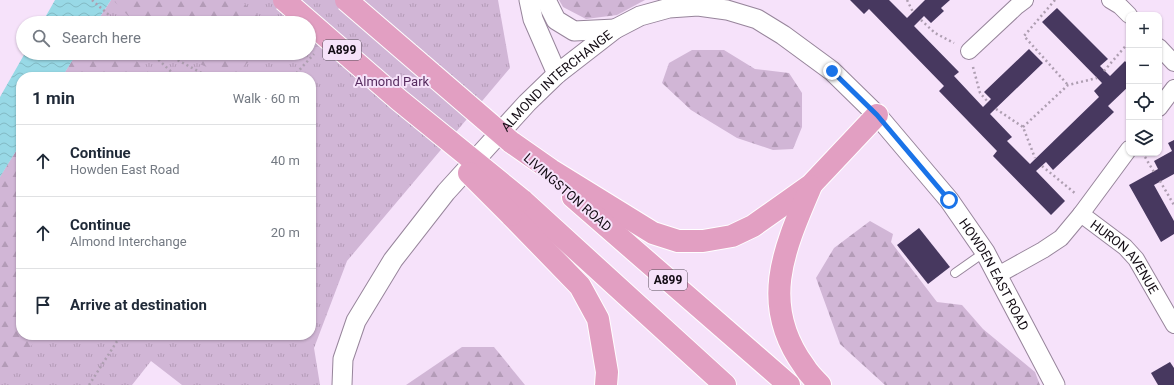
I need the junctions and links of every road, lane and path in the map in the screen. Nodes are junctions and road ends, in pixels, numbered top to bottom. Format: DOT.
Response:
graph roads {
  1 [pos="92,0"];
  2 [pos="284,0"];
  3 [pos="346,0"];
  4 [pos="529,0"];
  5 [pos="546,0"];
  6 [pos="907,0"];
  7 [pos="1025,0"];
  8 [pos="1055,0"];
  9 [pos="1110,0"];
  10 [pos="913,12"];
  11 [pos="1126,12"];
  12 [pos="110,16"];
  13 [pos="302,16"];
  14 [pos="316,28"];
  15 [pos="616,29"];
  16 [pos="1126,45"];
  17 [pos="1160,48"];
  18 [pos="969,51"];
  19 [pos="158,60"];
  20 [pos="177,60"];
  21 [pos="1174,64"];
  22 [pos="1104,71"];
  23 [pos="172,72"];
  24 [pos="200,72"];
  25 [pos="557,74"];
  26 [pos="1097,78"];
  27 [pos="1068,85"];
  28 [pos="1174,88"];
  29 [pos="1162,104"];
  30 [pos="996,109"];
  31 [pos="877,115"];
  32 [pos="1023,127"];
  33 [pos="1126,153"];
  34 [pos="1145,156"];
  35 [pos="1035,158"];
  36 [pos="1042,166"];
  37 [pos="549,172"];
  38 [pos="1154,172"];
  39 [pos="1160,181"];
  40 [pos="811,185"];
  41 [pos="1174,205"];
  42 [pos="516,208"];
  43 [pos="1085,209"];
  44 [pos="984,252"];
  45 [pos="955,273"];
  46 [pos="998,275"];
  47 [pos="1174,325"];
  48 [pos="118,340"];
  49 [pos="89,385"];
  50 [pos="342,385"];
  51 [pos="606,385"];
  52 [pos="725,385"];
  53 [pos="789,385"];
  54 [pos="820,385"];
  55 [pos="1055,385"];
  1 -- 12 [label="path"];
  2 -- 13 [label="main road, A899, bridge"];
  3 -- 37 [label="main road, LIVINGSTON ROAD / A899, bridge"];
  4 -- 25 [label="street"];
  5 -- 15 [label="street"];
  6 -- 10 [label="path"];
  7 -- 18 [label="street"];
  8 -- 27 [label="path"];
  9 -- 11 [label="street"];
  14 -- 42 [label="main road, A899, bridge"];
  15 -- 25 [label="street, ALMOND INTERCHANGE"];
  15 -- 31 [label="street, ALMOND INTERCHANGE"];
  16 -- 22 [label="path"];
  17 -- 21 [label="street"];
  19 -- 23 [label="path"];
  20 -- 24 [label="path"];
  25 -- 50 [label="street, ALMOND INTERCHANGE"];
  26 -- 27 [label="path"];
  27 -- 32 [label="path"];
  28 -- 29 [label="street"];
  30 -- 32 [label="path"];
  31 -- 40 [label="main road"];
  31 -- 44 [label="street, HOWDEN EAST ROAD"];
  32 -- 35 [label="path"];
  33 -- 43 [label="street, HURON AVENUE"];
  34 -- 38 [label="path"];
  36 -- 43 [label="path"];
  37 -- 40 [label="main road"];
  37 -- 53 [label="main road, LIVINGSTON ROAD / A899"];
  39 -- 41 [label="path"];
  40 -- 54 [label="main road"];
  42 -- 51 [label="main road"];
  42 -- 52 [label="main road, A899"];
  43 -- 46 [label="street, HURON AVENUE"];
  43 -- 47 [label="street, HURON AVENUE"];
  44 -- 45 [label="lane"];
  44 -- 46 [label="street, HOWDEN EAST ROAD"];
  46 -- 55 [label="street, HOWDEN EAST ROAD"];
  48 -- 49 [label="path"];
}
